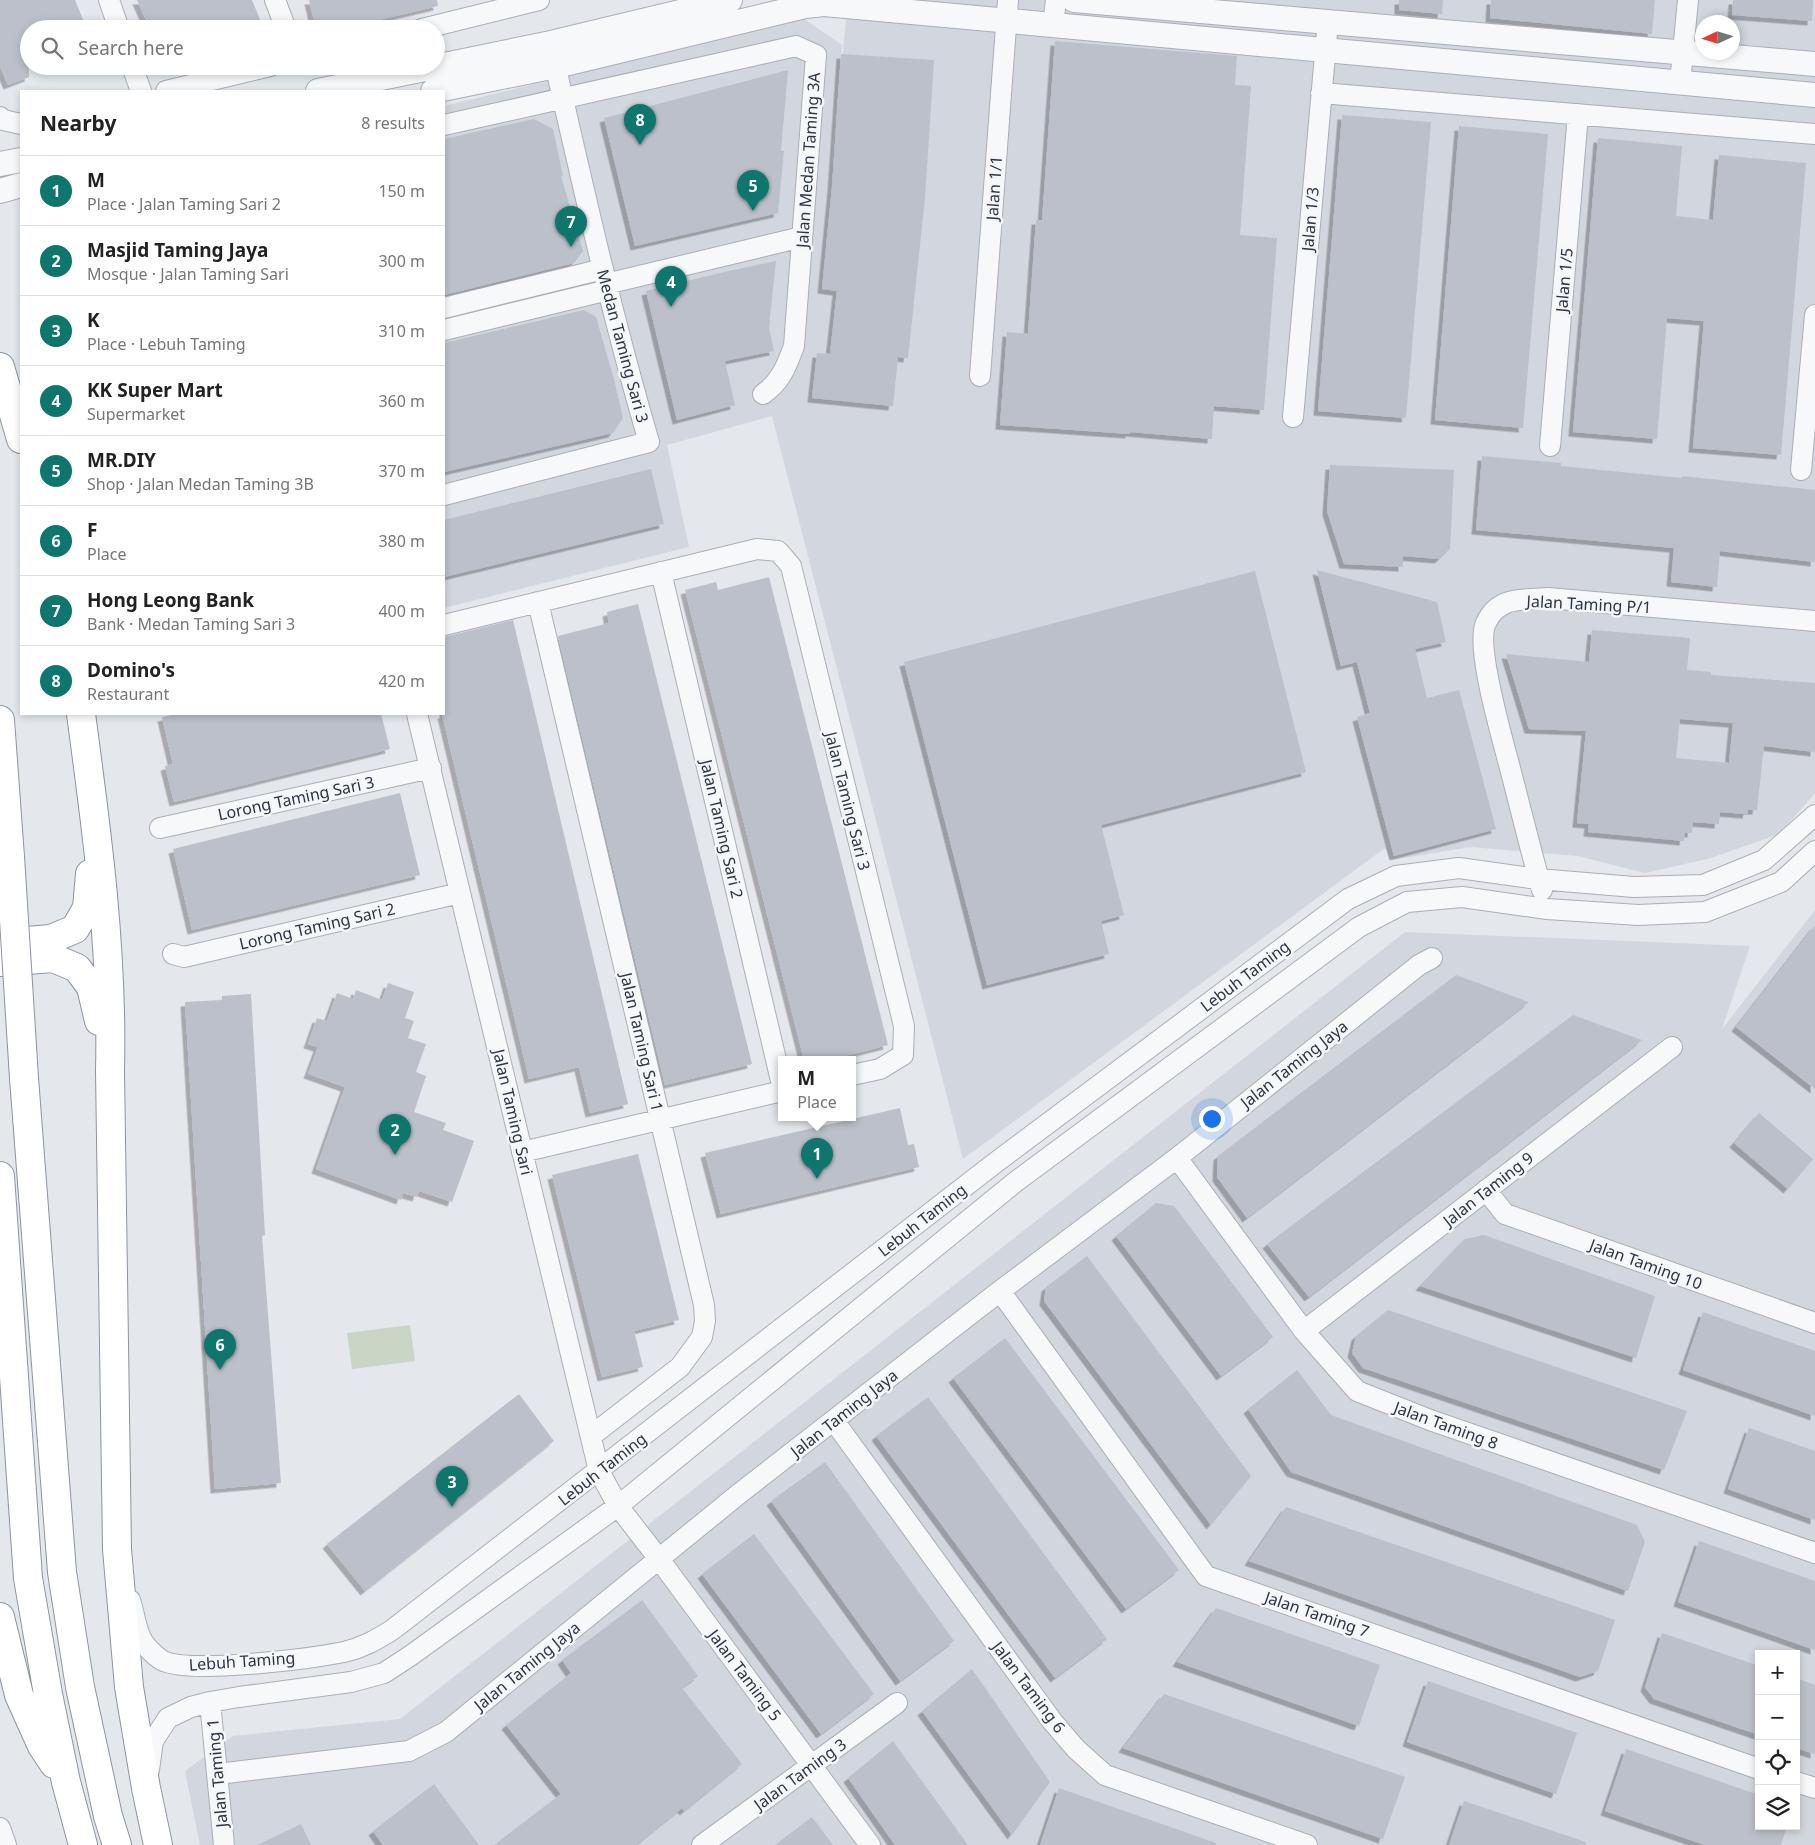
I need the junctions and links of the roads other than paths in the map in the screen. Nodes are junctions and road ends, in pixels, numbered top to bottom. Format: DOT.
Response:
graph roads {
  1 [pos="108,0"];
  2 [pos="275,0"];
  3 [pos="539,0"];
  4 [pos="730,0"];
  5 [pos="1056,0"];
  6 [pos="1074,0"];
  7 [pos="1688,0"];
  8 [pos="1098,1"];
  9 [pos="1007,10"];
  10 [pos="116,20"];
  11 [pos="283,20"];
  12 [pos="1328,21"];
  13 [pos="445,23"];
  14 [pos="1052,25"];
  15 [pos="1094,29"];
  16 [pos="551,43"];
  17 [pos="1325,50"];
  18 [pos="1683,52"];
  19 [pos="1815,64"];
  20 [pos="445,65"];
  21 [pos="556,66"];
  22 [pos="136,75"];
  23 [pos="233,75"];
  24 [pos="396,75"];
  25 [pos="1680,82"];
  26 [pos="142,90"];
  27 [pos="170,90"];
  28 [pos="323,90"];
  29 [pos="438,90"];
  30 [pos="1321,93"];
  31 [pos="1815,95"];
  32 [pos="564,99"];
  33 [pos="1578,114"];
  34 [pos="0,117"];
  35 [pos="20,124"];
  36 [pos="445,125"];
  37 [pos="1815,134"];
  38 [pos="20,160"];
  39 [pos="0,164"];
  40 [pos="20,186"];
  41 [pos="0,191"];
  42 [pos="802,237"];
  43 [pos="606,281"];
  44 [pos="445,308"];
  45 [pos="1815,316"];
  46 [pos="445,330"];
  47 [pos="0,368"];
  48 [pos="980,376"];
  49 [pos="763,394"];
  50 [pos="1293,417"];
  51 [pos="20,436"];
  52 [pos="1550,446"];
  53 [pos="1801,470"];
  54 [pos="445,495"];
  55 [pos="661,572"];
  56 [pos="538,602"];
  57 [pos="1815,621"];
  58 [pos="445,624"];
  59 [pos="80,715"];
  60 [pos="417,715"];
  61 [pos="0,720"];
  62 [pos="431,768"];
  63 [pos="91,790"];
  64 [pos="1815,815"];
  65 [pos="160,828"];
  66 [pos="1815,851"];
  67 [pos="1538,878"];
  68 [pos="460,893"];
  69 [pos="1547,909"];
  70 [pos="0,943"];
  71 [pos="173,954"];
  72 [pos="1432,958"];
  73 [pos="0,962"];
  74 [pos="1672,1047"];
  75 [pos="778,1068"];
  76 [pos="110,1070"];
  77 [pos="856,1074"];
  78 [pos="778,1092"];
  79 [pos="660,1120"];
  80 [pos="522,1152"];
  81 [pos="1177,1158"];
  82 [pos="0,1176"];
  83 [pos="1486,1190"];
  84 [pos="1000,1291"];
  85 [pos="1815,1323"];
  86 [pos="1304,1331"];
  87 [pos="834,1421"];
  88 [pos="591,1436"];
  89 [pos="599,1471"];
  90 [pos="618,1506"];
  91 [pos="117,1549"];
  92 [pos="1815,1553"];
  93 [pos="659,1559"];
  94 [pos="0,1617"];
  95 [pos="210,1702"];
  96 [pos="897,1702"];
  97 [pos="811,1765"];
  98 [pos="1755,1768"];
  99 [pos="218,1774"];
  100 [pos="66,1782"];
  101 [pos="1800,1783"];
  102 [pos="146,1788"];
  103 [pos="1815,1788"];
  104 [pos="0,1828"];
  105 [pos="77,1840"];
  106 [pos="6,1845"];
  107 [pos="117,1845"];
  108 [pos="158,1845"];
  109 [pos="224,1845"];
  110 [pos="702,1845"];
  111 [pos="870,1845"];
  112 [pos="1307,1845"];
  1 -- 10 [label="street"];
  2 -- 11 [label="street"];
  3 -- 13 [label="street"];
  4 -- 16 [label="street"];
  5 -- 14 [label="street"];
  6 -- 8 [label="street"];
  7 -- 18 [label="street"];
  8 -- 12 [label="street"];
  8 -- 15 [label="street"];
  9 -- 14 [label="street"];
  9 -- 21 [label="street"];
  9 -- 48 [label="street, Jalan 1/1"];
  12 -- 17 [label="street, Jalan 1/3"];
  12 -- 18 [label="street"];
  14 -- 15 [label="street"];
  15 -- 17 [label="street"];
  16 -- 20 [label="street"];
  16 -- 21 [label="street, Medan Taming Sari 3"];
  17 -- 25 [label="street"];
  17 -- 30 [label="street, Jalan 1/3"];
  18 -- 19 [label="street"];
  18 -- 25 [label="street"];
  21 -- 29 [label="street"];
  21 -- 32 [label="street, Medan Taming Sari 3"];
  22 -- 26 [label="street"];
  23 -- 27 [label="street"];
  24 -- 28 [label="street"];
  25 -- 31 [label="street"];
  30 -- 33 [label="street"];
  30 -- 50 [label="street, Jalan 1/3"];
  32 -- 36 [label="street"];
  32 -- 42 [label="street, Jalan Medan Taming 3A"];
  32 -- 43 [label="street, Medan Taming Sari 3"];
  33 -- 37 [label="street"];
  33 -- 52 [label="street, Jalan 1/5"];
  34 -- 35 [label="street"];
  38 -- 39 [label="street"];
  40 -- 41 [label="street"];
  42 -- 43 [label="street"];
  42 -- 49 [label="street, Jalan Medan Taming 3A"];
  43 -- 44 [label="street"];
  43 -- 46 [label="street"];
  43 -- 54 [label="street, Medan Taming Sari 3"];
  45 -- 53 [label="street"];
  47 -- 51 [label="highway"];
  55 -- 56 [label="street"];
  55 -- 75 [label="street, Jalan Taming Sari 2"];
  55 -- 77 [label="street, Jalan Taming Sari 3"];
  56 -- 58 [label="street"];
  56 -- 79 [label="street, Jalan Taming Sari 1"];
  57 -- 67 [label="street, Jalan Taming P/1"];
  59 -- 63 [label="highway"];
  60 -- 62 [label="street, Jalan Taming Sari"];
  61 -- 107 [label="highway, bridge"];
  62 -- 65 [label="street, Lorong Taming Sari 3"];
  62 -- 68 [label="street, Jalan Taming Sari"];
  63 -- 70 [label="highway"];
  63 -- 76 [label="highway"];
  64 -- 67 [label="street, Lebuh Taming"];
  66 -- 69 [label="street, Lebuh Taming"];
  67 -- 69 [label="street, Jalan Taming P/1"];
  67 -- 89 [label="street, Lebuh Taming"];
  68 -- 71 [label="street, Lorong Taming Sari 2"];
  68 -- 80 [label="street, Jalan Taming Sari"];
  69 -- 90 [label="street, Lebuh Taming"];
  72 -- 81 [label="street, Jalan Taming Jaya"];
  73 -- 76 [label="highway"];
  74 -- 83 [label="street, Jalan Taming 9"];
  76 -- 91 [label="highway"];
  78 -- 79 [label="street"];
  79 -- 80 [label="street"];
  79 -- 88 [label="street, Jalan Taming Sari 1"];
  80 -- 88 [label="street, Jalan Taming Sari"];
  81 -- 84 [label="street, Jalan Taming Jaya"];
  81 -- 86 [label="street, Jalan Taming 8"];
  82 -- 100 [label="highway"];
  83 -- 85 [label="street, Jalan Taming 10"];
  83 -- 86 [label="street, Jalan Taming 9"];
  84 -- 87 [label="street, Jalan Taming Jaya"];
  84 -- 98 [label="street, Jalan Taming 7"];
  86 -- 92 [label="street, Jalan Taming 8"];
  87 -- 93 [label="street, Jalan Taming Jaya"];
  87 -- 112 [label="street, Jalan Taming 6"];
  88 -- 89 [label="street, Jalan Taming Sari"];
  89 -- 90 [label="street, Jalan Taming Sari"];
  89 -- 91 [label="street, Lebuh Taming"];
  90 -- 93 [label="street, Jalan Taming 5"];
  90 -- 95 [label="street, Lebuh Taming"];
  91 -- 102 [label="highway"];
  93 -- 97 [label="street, Jalan Taming 5"];
  93 -- 99 [label="street, Jalan Taming Jaya"];
  94 -- 100 [label="highway"];
  95 -- 99 [label="street, Jalan Taming 1"];
  95 -- 102 [label="street, Lebuh Taming"];
  96 -- 97 [label="street, Jalan Taming 3"];
  97 -- 110 [label="street, Jalan Taming 3"];
  97 -- 111 [label="street, Jalan Taming 5"];
  99 -- 109 [label="street, Jalan Taming 1"];
  100 -- 105 [label="highway"];
  101 -- 103 [label="street"];
  102 -- 108 [label="highway"];
  104 -- 106 [label="street"];
}
